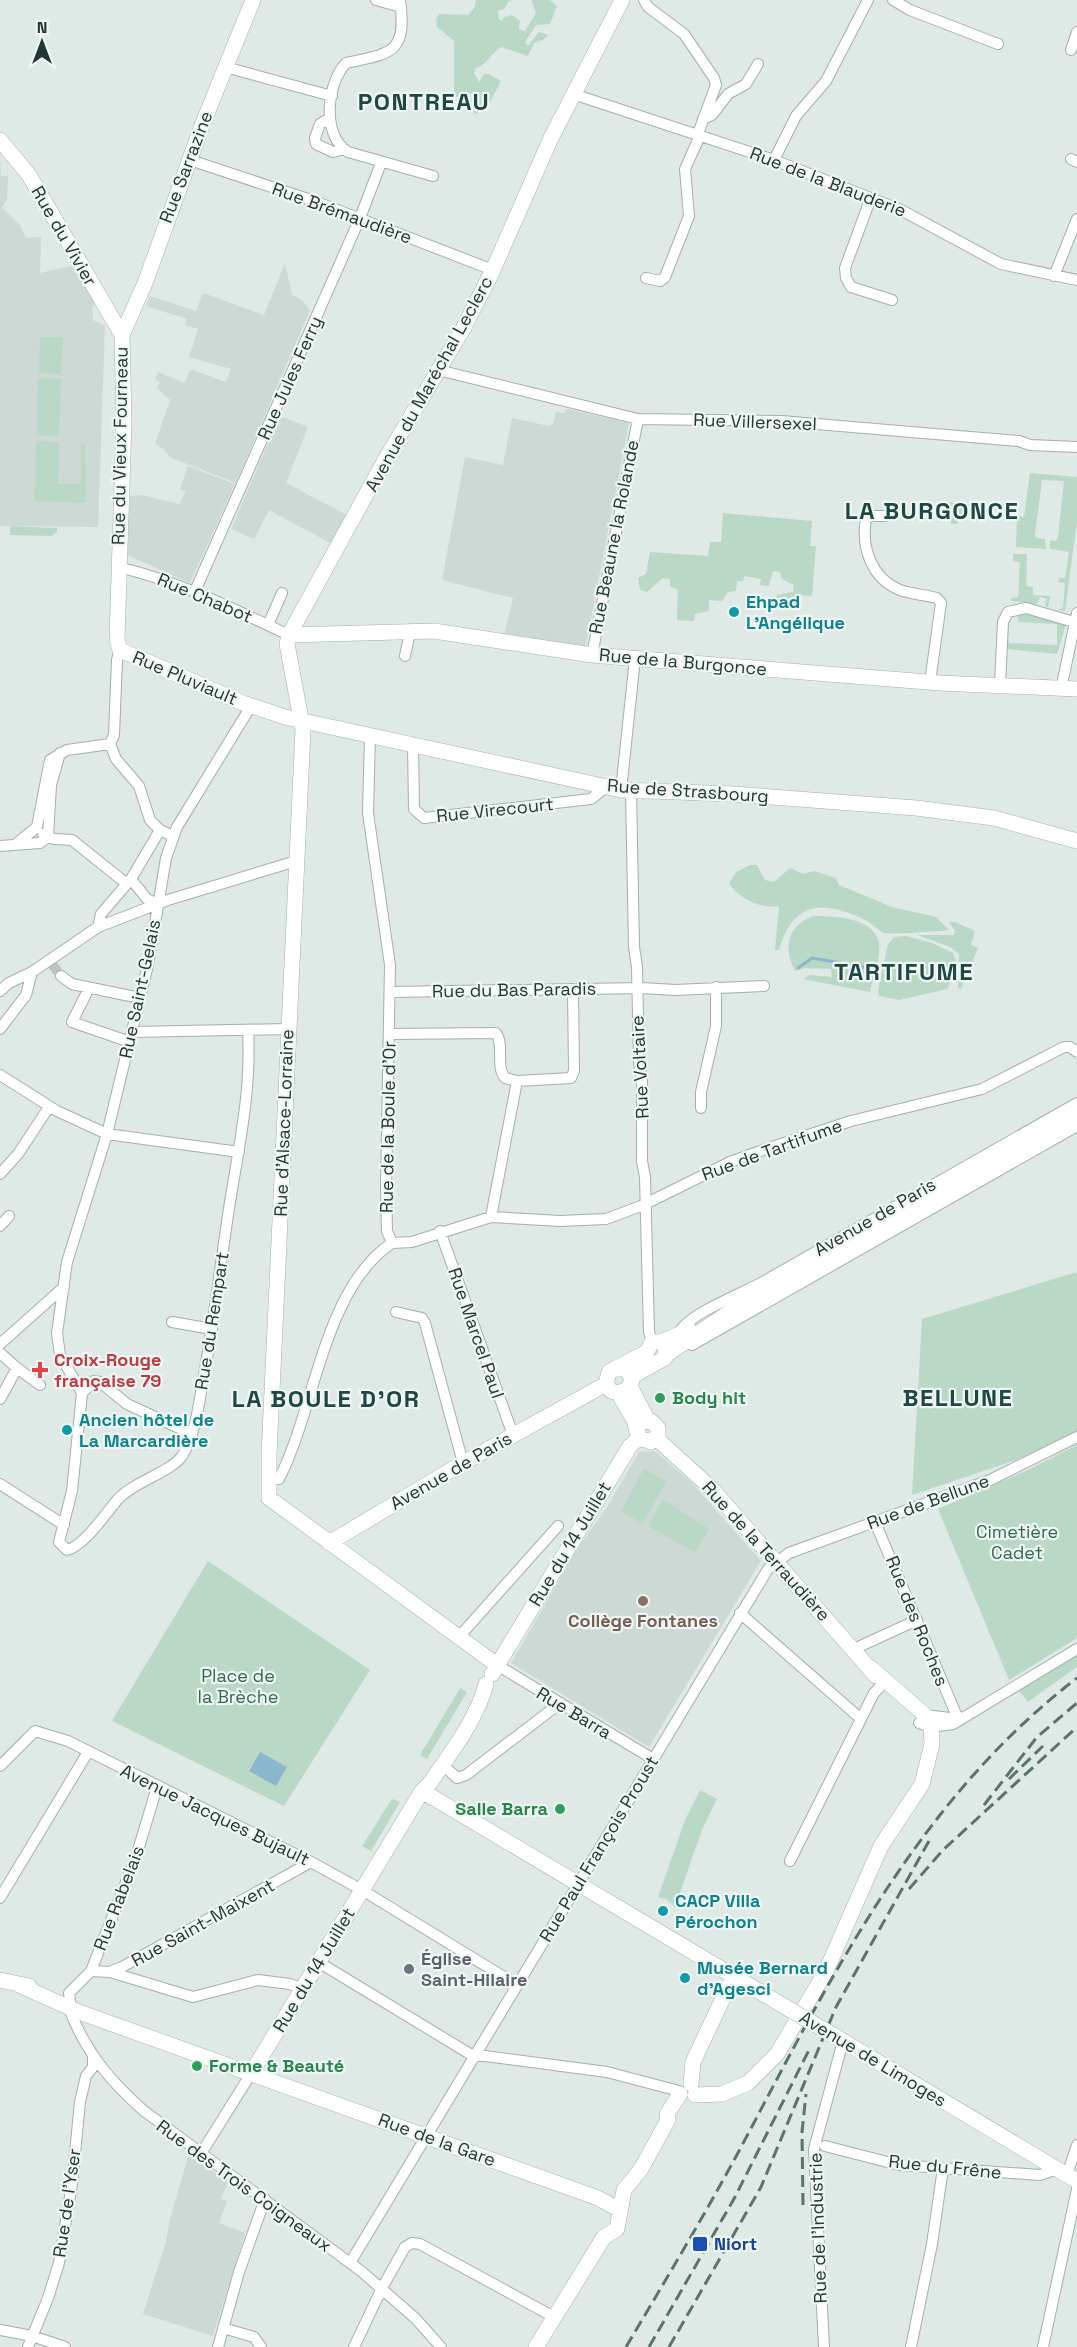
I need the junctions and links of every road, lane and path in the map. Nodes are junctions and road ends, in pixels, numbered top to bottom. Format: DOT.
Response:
graph roads {
  1 [pos="252,0"];
  2 [pos="376,0"];
  3 [pos="622,0"];
  4 [pos="644,0"];
  5 [pos="868,0"];
  6 [pos="893,0"];
  7 [pos="401,3"];
  8 [pos="1077,32"];
  9 [pos="998,45"];
  10 [pos="1071,50"];
  11 [pos="758,64"];
  12 [pos="225,67"];
  13 [pos="573,94"];
  14 [pos="332,96"];
  15 [pos="330,118"];
  16 [pos="703,119"];
  17 [pos="698,135"];
  18 [pos="1,143"];
  19 [pos="344,149"];
  20 [pos="190,160"];
  21 [pos="774,160"];
  22 [pos="381,163"];
  23 [pos="433,176"];
  24 [pos="870,200"];
  25 [pos="360,218"];
  26 [pos="1077,219"];
  27 [pos="493,270"];
  28 [pos="1054,276"];
  29 [pos="646,278"];
  30 [pos="1077,280"];
  31 [pos="892,300"];
  32 [pos="122,335"];
  33 [pos="438,370"];
  34 [pos="638,419"];
  35 [pos="1077,447"];
  36 [pos="885,516"];
  37 [pos="118,562"];
  38 [pos="195,591"];
  39 [pos="282,593"];
  40 [pos="1075,617"];
  41 [pos="268,625"];
  42 [pos="410,632"];
  43 [pos="289,635"];
  44 [pos="120,650"];
  45 [pos="405,656"];
  46 [pos="592,656"];
  47 [pos="635,659"];
  48 [pos="930,682"];
  49 [pos="1000,686"];
  50 [pos="1061,689"];
  51 [pos="1077,689"];
  52 [pos="251,706"];
  53 [pos="285,717"];
  54 [pos="303,719"];
  55 [pos="370,735"];
  56 [pos="413,743"];
  57 [pos="110,744"];
  58 [pos="300,747"];
  59 [pos="60,753"];
  60 [pos="620,790"];
  61 [pos="37,827"];
  62 [pos="160,830"];
  63 [pos="172,836"];
  64 [pos="48,837"];
  65 [pos="1077,841"];
  66 [pos="16,844"];
  67 [pos="0,846"];
  68 [pos="296,861"];
  69 [pos="129,882"];
  70 [pos="157,904"];
  71 [pos="98,927"];
  72 [pos="32,972"];
  73 [pos="61,976"];
  74 [pos="764,986"];
  75 [pos="716,987"];
  76 [pos="89,988"];
  77 [pos="573,988"];
  78 [pos="637,988"];
  79 [pos="0,991"];
  80 [pos="391,992"];
  81 [pos="140,998"];
  82 [pos="0,1029"];
  83 [pos="288,1029"];
  84 [pos="248,1030"];
  85 [pos="390,1034"];
  86 [pos="131,1037"];
  87 [pos="1077,1052"];
  88 [pos="0,1075"];
  89 [pos="518,1081"];
  90 [pos="49,1107"];
  91 [pos="700,1108"];
  92 [pos="1077,1115"];
  93 [pos="107,1134"];
  94 [pos="238,1152"];
  95 [pos="0,1174"];
  96 [pos="941,1195"];
  97 [pos="645,1203"];
  98 [pos="9,1216"];
  99 [pos="491,1217"];
  100 [pos="0,1226"];
  101 [pos="440,1232"];
  102 [pos="392,1243"];
  103 [pos="803,1275"];
  104 [pos="64,1287"];
  105 [pos="741,1310"];
  106 [pos="396,1312"];
  107 [pos="172,1322"];
  108 [pos="212,1329"];
  109 [pos="678,1335"];
  110 [pos="0,1344"];
  111 [pos="658,1352"];
  112 [pos="0,1353"];
  113 [pos="17,1368"];
  114 [pos="621,1382"];
  115 [pos="40,1385"];
  116 [pos="82,1393"];
  117 [pos="0,1399"];
  118 [pos="641,1429"];
  119 [pos="192,1434"];
  120 [pos="513,1435"];
  121 [pos="1077,1437"];
  122 [pos="463,1463"];
  123 [pos="268,1480"];
  124 [pos="0,1484"];
  125 [pos="875,1522"];
  126 [pos="63,1525"];
  127 [pos="558,1526"];
  128 [pos="329,1543"];
  129 [pos="776,1562"];
  130 [pos="740,1613"];
  131 [pos="917,1620"];
  132 [pos="458,1638"];
  133 [pos="854,1649"];
  134 [pos="1077,1649"];
  135 [pos="497,1665"];
  136 [pos="871,1668"];
  137 [pos="486,1684"];
  138 [pos="882,1685"];
  139 [pos="559,1704"];
  140 [pos="861,1719"];
  141 [pos="961,1719"];
  142 [pos="925,1722"];
  143 [pos="88,1752"];
  144 [pos="653,1759"];
  145 [pos="442,1764"];
  146 [pos="0,1766"];
  147 [pos="157,1787"];
  148 [pos="423,1789"];
  149 [pos="790,1861"];
  150 [pos="311,1863"];
  151 [pos="578,1884"];
  152 [pos="362,1890"];
  153 [pos="0,1898"];
  154 [pos="320,1963"];
  155 [pos="90,1971"];
  156 [pos="110,1972"];
  157 [pos="734,1977"];
  158 [pos="0,1980"];
  159 [pos="517,1985"];
  160 [pos="303,1989"];
  161 [pos="69,2004"];
  162 [pos="838,2038"];
  163 [pos="474,2055"];
  164 [pos="93,2056"];
  165 [pos="252,2072"];
  166 [pos="687,2091"];
  167 [pos="428,2136"];
  168 [pos="1077,2145"];
  169 [pos="825,2146"];
  170 [pos="202,2152"];
  171 [pos="1035,2157"];
  172 [pos="943,2168"];
  173 [pos="1030,2174"];
  174 [pos="1067,2175"];
  175 [pos="1077,2189"];
  176 [pos="265,2199"];
  177 [pos="620,2210"];
  178 [pos="350,2263"];
  179 [pos="382,2288"];
  180 [pos="554,2317"];
  181 [pos="223,2328"];
  182 [pos="0,2330"];
  183 [pos="32,2336"];
  184 [pos="28,2347"];
  185 [pos="64,2347"];
  186 [pos="218,2347"];
  187 [pos="261,2347"];
  188 [pos="354,2347"];
  189 [pos="441,2347"];
  190 [pos="536,2347"];
  191 [pos="824,2347"];
  192 [pos="911,2347"];
  193 [pos="1043,2347"];
  1 -- 12 [label="main road, Rue Sarrazine"];
  2 -- 7 [label="street"];
  3 -- 13 [label="main road, Avenue du Maréchal Leclerc"];
  4 -- 16 [label="street"];
  5 -- 21 [label="street"];
  6 -- 9 [label="street"];
  7 -- 14 [label="street"];
  8 -- 10 [label="street"];
  11 -- 16 [label="street"];
  12 -- 14 [label="street"];
  12 -- 20 [label="main road, Rue Sarrazine"];
  13 -- 17 [label="street, Rue de la Blauderie"];
  13 -- 27 [label="main road, Avenue du Maréchal Leclerc"];
  14 -- 15 [label="street"];
  15 -- 19 [label="street"];
  15 -- 19 [label="street"];
  16 -- 17 [label="street"];
  17 -- 21 [label="street, Rue de la Blauderie"];
  17 -- 29 [label="street"];
  18 -- 32 [label="main road, Rue du Vivier"];
  19 -- 22 [label="street"];
  20 -- 25 [label="street, Rue Brémaudière"];
  20 -- 32 [label="main road, Rue Sarrazine"];
  21 -- 24 [label="street, Rue de la Blauderie"];
  22 -- 23 [label="street"];
  22 -- 25 [label="street, Rue Jules Ferry"];
  24 -- 28 [label="street, Rue de la Blauderie"];
  24 -- 31 [label="street"];
  25 -- 27 [label="street, Rue Brémaudière"];
  25 -- 38 [label="street, Rue Jules Ferry"];
  26 -- 28 [label="street"];
  27 -- 33 [label="main road, Avenue du Maréchal Leclerc"];
  28 -- 30 [label="street, Rue de la Blauderie"];
  32 -- 37 [label="main road, Rue du Vieux Fourneau"];
  33 -- 34 [label="street, Rue Villersexel"];
  33 -- 43 [label="main road, Avenue du Maréchal Leclerc"];
  34 -- 35 [label="street, Rue Villersexel"];
  34 -- 46 [label="street, Rue Beaune la Rolande"];
  36 -- 48 [label="street"];
  37 -- 38 [label="street, Rue Chabot"];
  37 -- 44 [label="main road, Rue du Vieux Fourneau"];
  38 -- 41 [label="street, Rue Chabot"];
  39 -- 41 [label="street"];
  40 -- 49 [label="street"];
  40 -- 50 [label="street"];
  41 -- 43 [label="street, Rue Chabot"];
  42 -- 43 [label="main road, Rue de la Burgonce"];
  42 -- 45 [label="street"];
  42 -- 46 [label="main road, Rue de la Burgonce"];
  43 -- 54 [label="main road, Rue d'Alsace-Lorraine"];
  44 -- 52 [label="main road, Rue Pluviault"];
  44 -- 57 [label="street"];
  46 -- 47 [label="main road, Rue de la Burgonce"];
  47 -- 48 [label="main road, Rue de la Burgonce"];
  47 -- 60 [label="street, Rue Voltaire"];
  48 -- 49 [label="main road, Rue de la Burgonce"];
  49 -- 50 [label="main road, Rue de la Burgonce"];
  50 -- 51 [label="main road, Rue de la Burgonce"];
  52 -- 53 [label="main road, Rue Pluviault"];
  52 -- 63 [label="street, Rue Saint-Gelais"];
  53 -- 54 [label="main road, Rue de Strasbourg"];
  53 -- 58 [label="main road"];
  54 -- 55 [label="main road, Rue de Strasbourg"];
  54 -- 58 [label="main road, Rue d'Alsace-Lorraine"];
  55 -- 56 [label="main road, Rue de Strasbourg"];
  55 -- 80 [label="street, Rue de la Boule d'Or"];
  56 -- 60 [label="main road, Rue de Strasbourg"];
  56 -- 60 [label="street, Rue Virecourt"];
  57 -- 59 [label="street"];
  57 -- 62 [label="street"];
  58 -- 68 [label="main road, Rue d'Alsace-Lorraine"];
  59 -- 61 [label="street"];
  59 -- 64 [label="street"];
  60 -- 65 [label="main road, Rue de Strasbourg"];
  60 -- 78 [label="street, Rue Voltaire"];
  61 -- 64 [label="street"];
  61 -- 66 [label="street"];
  62 -- 63 [label="street"];
  62 -- 69 [label="street"];
  63 -- 70 [label="street, Rue Saint-Gelais"];
  64 -- 66 [label="street"];
  64 -- 69 [label="street"];
  66 -- 67 [label="street"];
  68 -- 70 [label="street"];
  68 -- 83 [label="main road, Rue d'Alsace-Lorraine"];
  69 -- 70 [label="street"];
  69 -- 71 [label="street"];
  70 -- 71 [label="street"];
  70 -- 81 [label="street, Rue Saint-Gelais"];
  71 -- 72 [label="street"];
  72 -- 79 [label="street"];
  72 -- 82 [label="street"];
  73 -- 76 [label="street"];
  74 -- 75 [label="street, Rue du Bas Paradis"];
  75 -- 78 [label="street, Rue du Bas Paradis"];
  75 -- 91 [label="street"];
  76 -- 81 [label="street"];
  76 -- 86 [label="street"];
  77 -- 78 [label="street, Rue du Bas Paradis"];
  77 -- 80 [label="street, Rue du Bas Paradis"];
  77 -- 89 [label="street"];
  78 -- 97 [label="street, Rue Voltaire"];
  80 -- 85 [label="street, Rue de la Boule d'Or"];
  81 -- 86 [label="street, Rue Saint-Gelais"];
  83 -- 84 [label="street"];
  83 -- 123 [label="main road, Rue d'Alsace-Lorraine"];
  84 -- 86 [label="street"];
  84 -- 94 [label="street, Rue du Rempart"];
  85 -- 89 [label="street"];
  85 -- 102 [label="street, Rue de la Boule d'Or"];
  86 -- 93 [label="street, Rue Saint-Gelais"];
  87 -- 97 [label="street, Rue de Tartifume"];
  88 -- 90 [label="street"];
  89 -- 99 [label="street"];
  90 -- 93 [label="street"];
  90 -- 95 [label="street"];
  92 -- 96 [label="main road, Avenue de Paris"];
  92 -- 109 [label="street, Avenue de Paris"];
  93 -- 94 [label="street"];
  93 -- 104 [label="street, Rue Saint-Gelais"];
  94 -- 108 [label="street, Rue du Rempart"];
  96 -- 103 [label="main road, Avenue de Paris"];
  96 -- 103 [label="street, Avenue de Paris"];
  97 -- 99 [label="street, Rue de Tartifume"];
  97 -- 111 [label="street, Rue Voltaire"];
  98 -- 100 [label="street"];
  99 -- 101 [label="street, Rue de Tartifume"];
  101 -- 102 [label="street, Rue de Tartifume"];
  101 -- 120 [label="street, Rue Marcel Paul"];
  102 -- 123 [label="street"];
  103 -- 105 [label="street, Avenue de Paris"];
  103 -- 105 [label="main road, Avenue de Paris"];
  104 -- 110 [label="street"];
  104 -- 116 [label="street, Rue Saint-Gelais"];
  105 -- 109 [label="main road, Avenue de Paris"];
  105 -- 111 [label="main road, Avenue de Paris"];
  106 -- 122 [label="street"];
  107 -- 108 [label="street"];
  108 -- 119 [label="street, Rue du Rempart"];
  109 -- 111 [label="main road, Avenue de Paris"];
  111 -- 114 [label="main road, Avenue de Paris"];
  112 -- 113 [label="street"];
  113 -- 115 [label="street"];
  113 -- 117 [label="street"];
  114 -- 118 [label="main road"];
  114 -- 120 [label="main road, Avenue de Paris"];
  116 -- 119 [label="street"];
  116 -- 126 [label="street"];
  118 -- 129 [label="main road, Rue de la Terraudière"];
  118 -- 135 [label="main road, Rue du 14 Juillet"];
  119 -- 126 [label="street, Rue du Rempart"];
  120 -- 122 [label="main road, Avenue de Paris"];
  121 -- 125 [label="street, Rue de Bellune"];
  122 -- 128 [label="main road, Avenue de Paris"];
  123 -- 128 [label="main road, Rue d'Alsace-Lorraine"];
  124 -- 126 [label="street"];
  125 -- 129 [label="street, Rue de Bellune"];
  125 -- 131 [label="street, Rue des Roches"];
  127 -- 132 [label="street"];
  128 -- 132 [label="main road"];
  129 -- 130 [label="street, Rue Paul François Proust"];
  129 -- 133 [label="main road, Rue de la Terraudière"];
  130 -- 140 [label="street"];
  130 -- 144 [label="street, Rue Paul François Proust"];
  131 -- 133 [label="street"];
  131 -- 141 [label="street, Rue des Roches"];
  132 -- 135 [label="main road"];
  133 -- 136 [label="main road, Rue de la Terraudière"];
  134 -- 141 [label="street"];
  135 -- 137 [label="main road, Rue du 14 Juillet"];
  135 -- 139 [label="street, Rue Barra"];
  136 -- 138 [label="main road, Rue de la Terraudière"];
  136 -- 142 [label="main road, Rue de la Terraudière"];
  137 -- 145 [label="main road, Rue du 14 Juillet"];
  137 -- 148 [label="main road, Rue du 14 Juillet"];
  138 -- 140 [label="street"];
  138 -- 142 [label="main road, Rue de la Terraudière"];
  139 -- 144 [label="street, Rue Barra"];
  139 -- 145 [label="street"];
  140 -- 149 [label="street"];
  141 -- 142 [label="street"];
  142 -- 166 [label="main road"];
  143 -- 146 [label="street, Avenue Jacques Bujault"];
  143 -- 147 [label="street, Avenue Jacques Bujault"];
  143 -- 153 [label="street"];
  144 -- 151 [label="street, Rue Paul François Proust"];
  145 -- 148 [label="main road, Rue du 14 Juillet"];
  147 -- 150 [label="street, Avenue Jacques Bujault"];
  147 -- 155 [label="street, Rue Rabelais"];
  148 -- 151 [label="main road, Avenue de Limoges"];
  148 -- 152 [label="main road, Rue du 14 Juillet"];
  150 -- 152 [label="street, Avenue Jacques Bujault"];
  150 -- 156 [label="street, Rue Saint-Maixent"];
  151 -- 157 [label="main road, Avenue de Limoges"];
  151 -- 159 [label="street, Rue Paul François Proust"];
  152 -- 154 [label="main road, Rue du 14 Juillet"];
  152 -- 159 [label="street, Avenue Jacques Bujault"];
  154 -- 160 [label="main road, Rue du 14 Juillet"];
  154 -- 163 [label="street"];
  155 -- 156 [label="street, Rue Saint-Maixent"];
  155 -- 161 [label="street, Rue Rabelais"];
  156 -- 160 [label="street"];
  157 -- 162 [label="main road, Avenue de Limoges, bridge"];
  157 -- 166 [label="main road"];
  158 -- 161 [label="main road, Rue de la Gare"];
  159 -- 163 [label="street, Rue Paul François Proust"];
  160 -- 165 [label="main road, Rue du 14 Juillet"];
  161 -- 164 [label="street, Rue des Trois Coigneaux"];
  161 -- 165 [label="main road, Rue de la Gare"];
  162 -- 171 [label="main road, Avenue de Limoges"];
  162 -- 191 [label="street, Rue de l'Industrie"];
  163 -- 166 [label="street"];
  163 -- 167 [label="street, Rue Paul François Proust"];
  164 -- 170 [label="street, Rue des Trois Coigneaux"];
  164 -- 183 [label="street, Rue de l'Yser"];
  165 -- 167 [label="main road, Rue de la Gare"];
  165 -- 170 [label="street, Rue du 14 Juillet"];
  166 -- 177 [label="main road"];
  167 -- 177 [label="main road, Rue de la Gare"];
  167 -- 178 [label="street, Rue Paul François Proust"];
  168 -- 174 [label="street"];
  169 -- 172 [label="street, Rue du Frêne"];
  170 -- 176 [label="street, Rue des Trois Coigneaux"];
  171 -- 173 [label="street"];
  171 -- 174 [label="main road, Avenue de Limoges"];
  172 -- 173 [label="street, Rue du Frêne"];
  172 -- 192 [label="street"];
  173 -- 174 [label="street, Rue du Frêne"];
  175 -- 193 [label="street"];
  176 -- 178 [label="street, Rue des Trois Coigneaux"];
  176 -- 181 [label="street"];
  177 -- 180 [label="main road"];
  178 -- 179 [label="street, Rue des Trois Coigneaux"];
  179 -- 180 [label="street"];
  179 -- 188 [label="street"];
  179 -- 189 [label="street, Rue des Trois Coigneaux"];
  180 -- 190 [label="main road"];
  181 -- 186 [label="street"];
  181 -- 187 [label="street"];
  182 -- 183 [label="street"];
  183 -- 184 [label="street, Rue de l'Yser"];
  183 -- 185 [label="street"];
}
